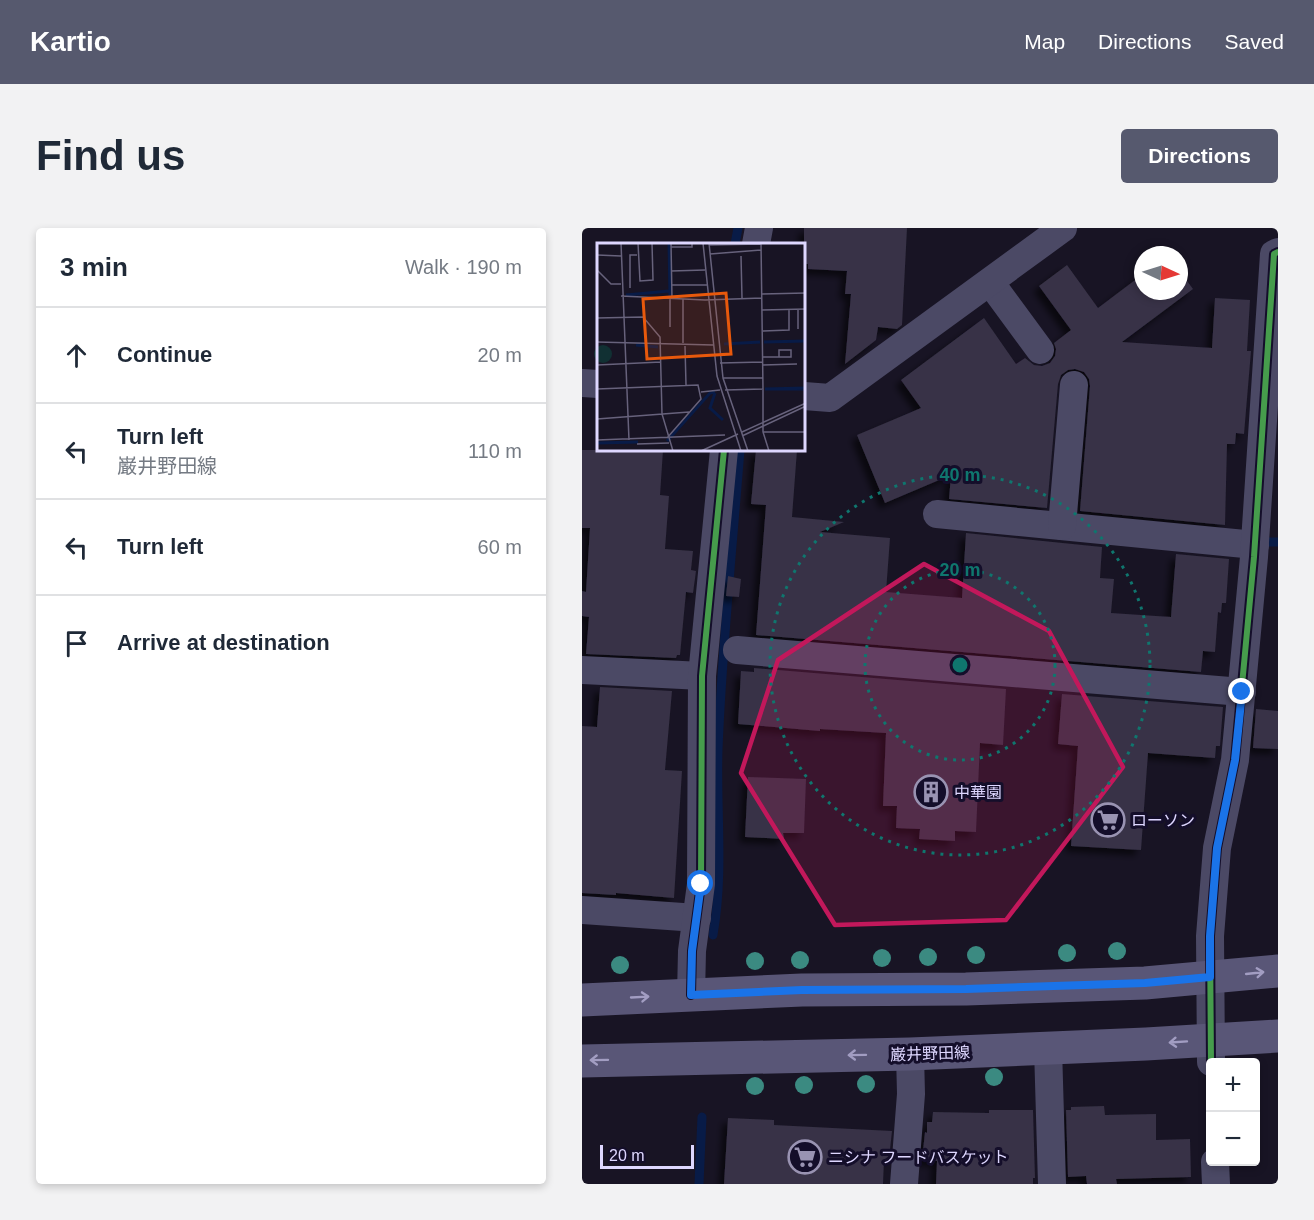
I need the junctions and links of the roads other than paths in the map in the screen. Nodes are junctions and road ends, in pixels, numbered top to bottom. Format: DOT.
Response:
graph roads {
  1 [pos="759,228"];
  2 [pos="1063,228"];
  3 [pos="756,243"];
  4 [pos="1278,252"];
  5 [pos="990,282"];
  6 [pos="1040,350"];
  7 [pos="582,383"];
  8 [pos="597,384"];
  9 [pos="1074,385"];
  10 [pos="806,396"];
  11 [pos="724,452"];
  12 [pos="937,514"];
  13 [pos="1062,526"];
  14 [pos="1262,553"];
  15 [pos="737,650"];
  16 [pos="582,670"];
  17 [pos="702,676"];
  18 [pos="1242,692"];
  19 [pos="582,910"];
  20 [pos="697,918"];
  21 [pos="1278,971"];
  22 [pos="1210,977"];
  23 [pos="691,995"];
  24 [pos="582,1000"];
  25 [pos="1278,1036"];
  26 [pos="1048,1048"];
  27 [pos="1211,1051"];
  28 [pos="910,1054"];
  29 [pos="582,1061"];
  30 [pos="1215,1166"];
  31 [pos="903,1184"];
  32 [pos="1052,1184"];
  33 [pos="1216,1184"];
  1 -- 3 [label="street"];
  2 -- 5 [label="street"];
  4 -- 14 [label="street"];
  5 -- 6 [label="street"];
  5 -- 10 [label="street"];
  7 -- 8 [label="street"];
  9 -- 13 [label="street"];
  11 -- 17 [label="street"];
  12 -- 13 [label="street"];
  13 -- 14 [label="street"];
  14 -- 18 [label="street"];
  15 -- 18 [label="street"];
  16 -- 17 [label="street"];
  17 -- 20 [label="street"];
  18 -- 22 [label="street"];
  19 -- 20 [label="street"];
  20 -- 23 [label="street"];
  22 -- 21 [label="main road, one-way"];
  22 -- 23 [label="main road"];
  22 -- 27 [label="street"];
  24 -- 23 [label="main road, one-way"];
  25 -- 27 [label="main road, 巌井野田線"];
  27 -- 26 [label="main road, 巌井野田線, one-way"];
  26 -- 28 [label="main road, 巌井野田線"];
  26 -- 32 [label="street"];
  28 -- 29 [label="main road, 巌井野田線, one-way"];
  28 -- 31 [label="street"];
  30 -- 33 [label="street"];
}
